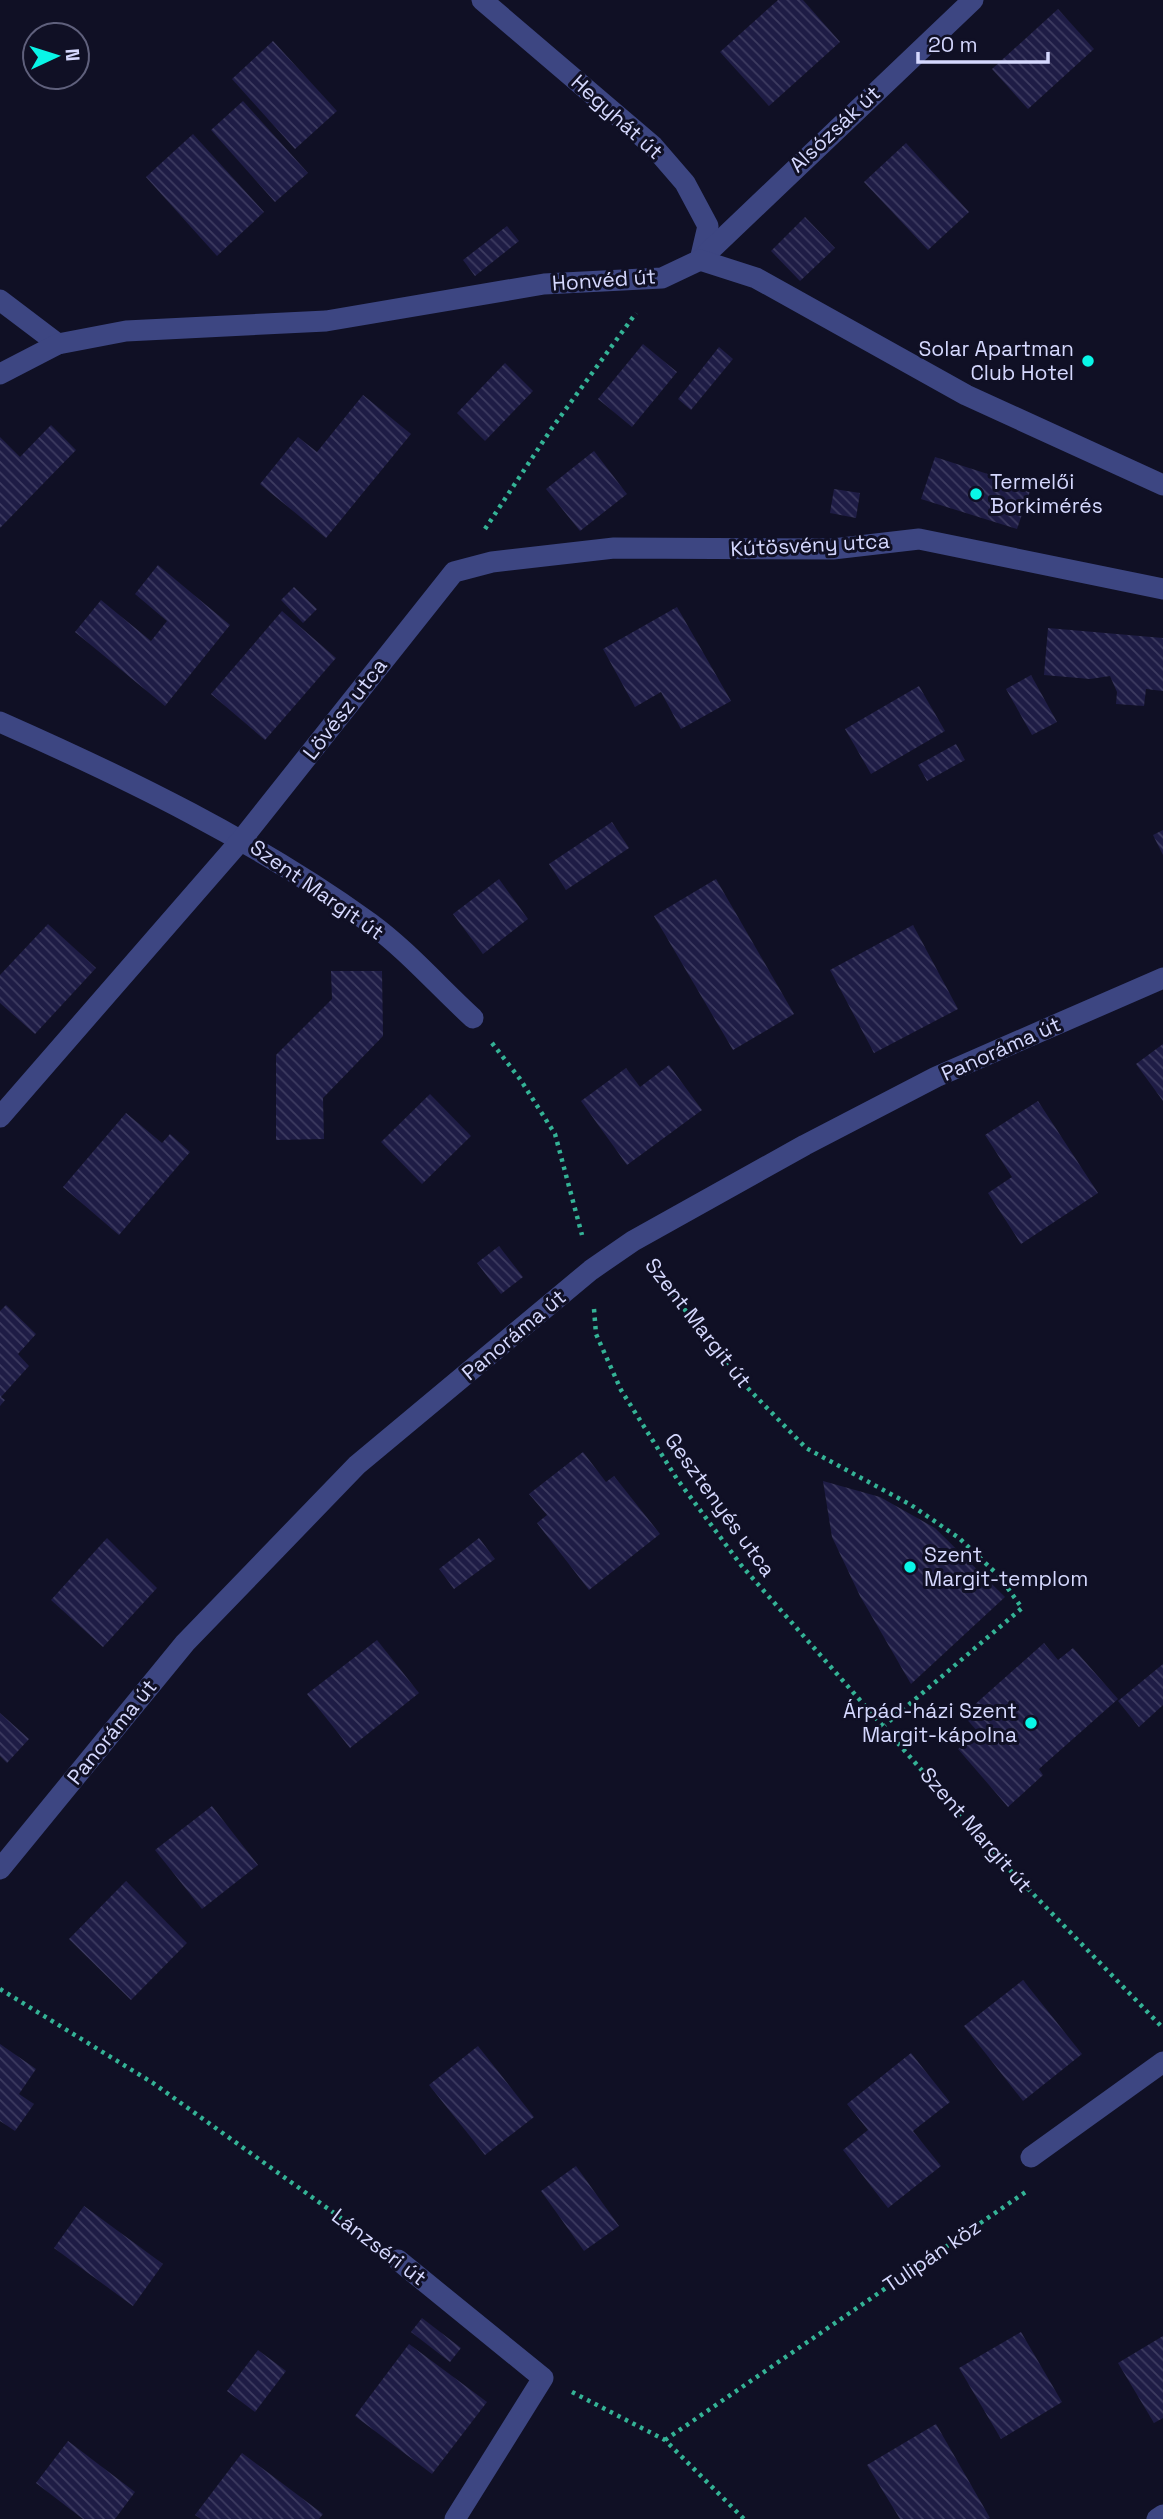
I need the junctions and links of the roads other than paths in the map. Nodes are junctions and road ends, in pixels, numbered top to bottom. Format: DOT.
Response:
graph roads {
  1 [pos="482,0"];
  2 [pos="973,0"];
  3 [pos="700,260"];
  4 [pos="0,300"];
  5 [pos="58,344"];
  6 [pos="0,374"];
  7 [pos="1163,485"];
  8 [pos="454,572"];
  9 [pos="1163,589"];
  10 [pos="0,722"];
  11 [pos="242,839"];
  12 [pos="1163,978"];
  13 [pos="472,1018"];
  14 [pos="0,1118"];
  15 [pos="0,1868"];
  16 [pos="1163,2062"];
  17 [pos="1031,2157"];
  18 [pos="398,2260"];
  19 [pos="1163,2515"];
  20 [pos="456,2519"];
  21 [pos="1157,2519"];
  1 -- 3 [label="street, Hegyhát út"];
  2 -- 3 [label="street, Alsózsák út"];
  3 -- 5 [label="street, Honvéd út"];
  3 -- 7 [label="street"];
  4 -- 5 [label="street"];
  5 -- 6 [label="street, Honvéd út"];
  8 -- 9 [label="street, Kútösvény utca"];
  8 -- 11 [label="street, Lövész utca"];
  10 -- 11 [label="street, Szent Margit út"];
  11 -- 13 [label="street, Szent Margit út"];
  11 -- 14 [label="street, Lövész utca"];
  12 -- 15 [label="street, Panoráma út"];
  16 -- 17 [label="street"];
  18 -- 20 [label="street, Lánzséri út"];
  19 -- 21 [label="street"];
}
